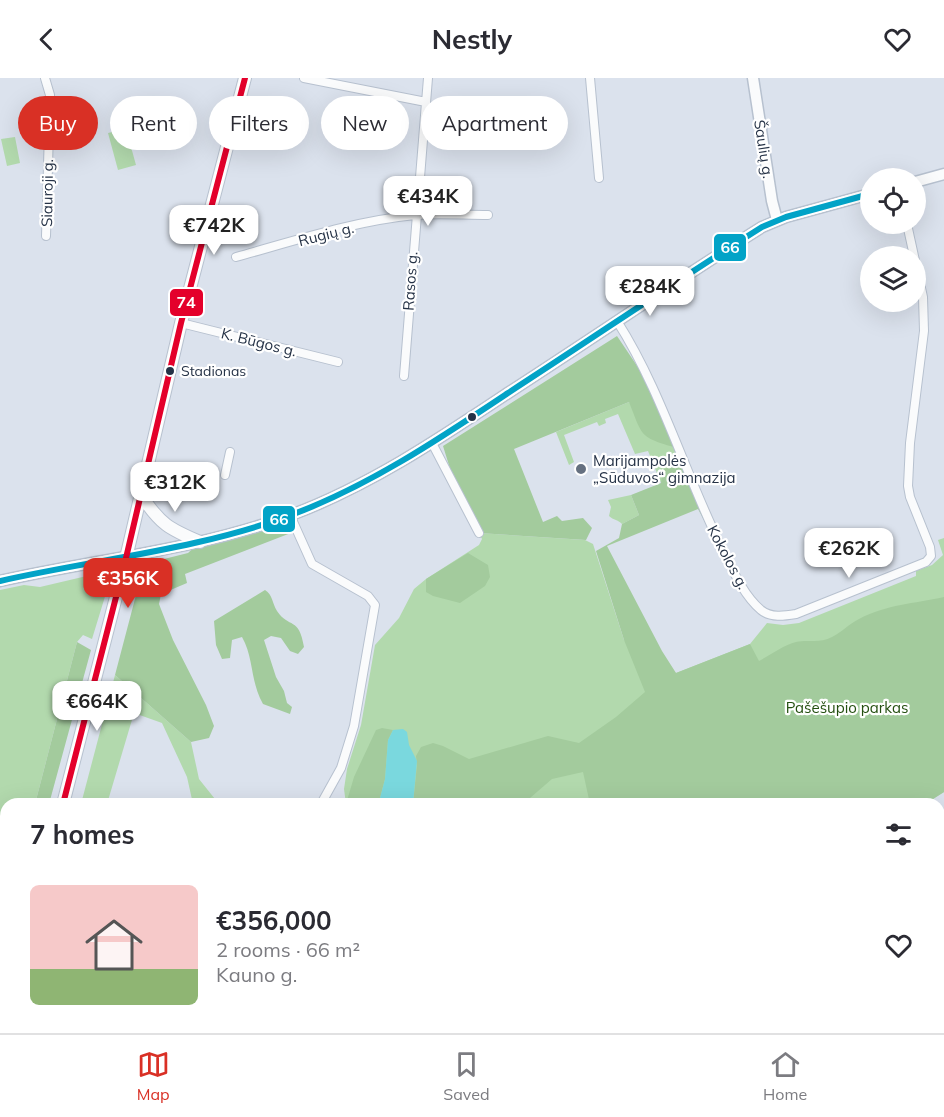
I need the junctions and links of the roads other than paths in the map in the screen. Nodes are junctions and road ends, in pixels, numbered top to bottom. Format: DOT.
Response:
graph roads {
  1 [pos="45,78"];
  2 [pos="245,78"];
  3 [pos="304,78"];
  4 [pos="428,78"];
  5 [pos="590,78"];
  6 [pos="753,78"];
  7 [pos="426,96"];
  8 [pos="421,101"];
  9 [pos="422,150"];
  10 [pos="944,174"];
  11 [pos="599,178"];
  12 [pos="926,179"];
  13 [pos="860,197"];
  14 [pos="416,215"];
  15 [pos="488,215"];
  16 [pos="777,220"];
  17 [pos="909,234"];
  18 [pos="46,236"];
  19 [pos="236,257"];
  20 [pos="617,321"];
  21 [pos="181,323"];
  22 [pos="338,362"];
  23 [pos="404,376"];
  24 [pos="432,443"];
  25 [pos="230,452"];
  26 [pos="225,475"];
  27 [pos="141,495"];
  28 [pos="291,515"];
  29 [pos="479,533"];
  30 [pos="200,542"];
  31 [pos="126,558"];
  32 [pos="0,581"];
  33 [pos="65,798"];
  34 [pos="324,798"];
  1 -- 18 [label="street, Siauroji g."];
  2 -- 21 [label="main road"];
  3 -- 8 [label="street"];
  4 -- 7 [label="street, Rasos g."];
  5 -- 11 [label="street"];
  6 -- 16 [label="street, Šaulių g."];
  9 -- 14 [label="street, Rasos g."];
  10 -- 12 [label="street"];
  13 -- 16 [label="street"];
  14 -- 15 [label="street, Rugių g."];
  14 -- 19 [label="street, Rugių g."];
  14 -- 23 [label="street, Rasos g."];
  16 -- 20 [label="street"];
  17 -- 20 [label="street, Kokolos g."];
  20 -- 24 [label="street"];
  21 -- 22 [label="street, K. Būgos g."];
  21 -- 27 [label="main road"];
  24 -- 28 [label="street"];
  24 -- 29 [label="street"];
  25 -- 26 [label="street"];
  27 -- 30 [label="main road"];
  27 -- 31 [label="main road"];
  28 -- 30 [label="street"];
  28 -- 34 [label="street"];
  30 -- 31 [label="street"];
  31 -- 32 [label="street"];
  31 -- 33 [label="main road"];
}
